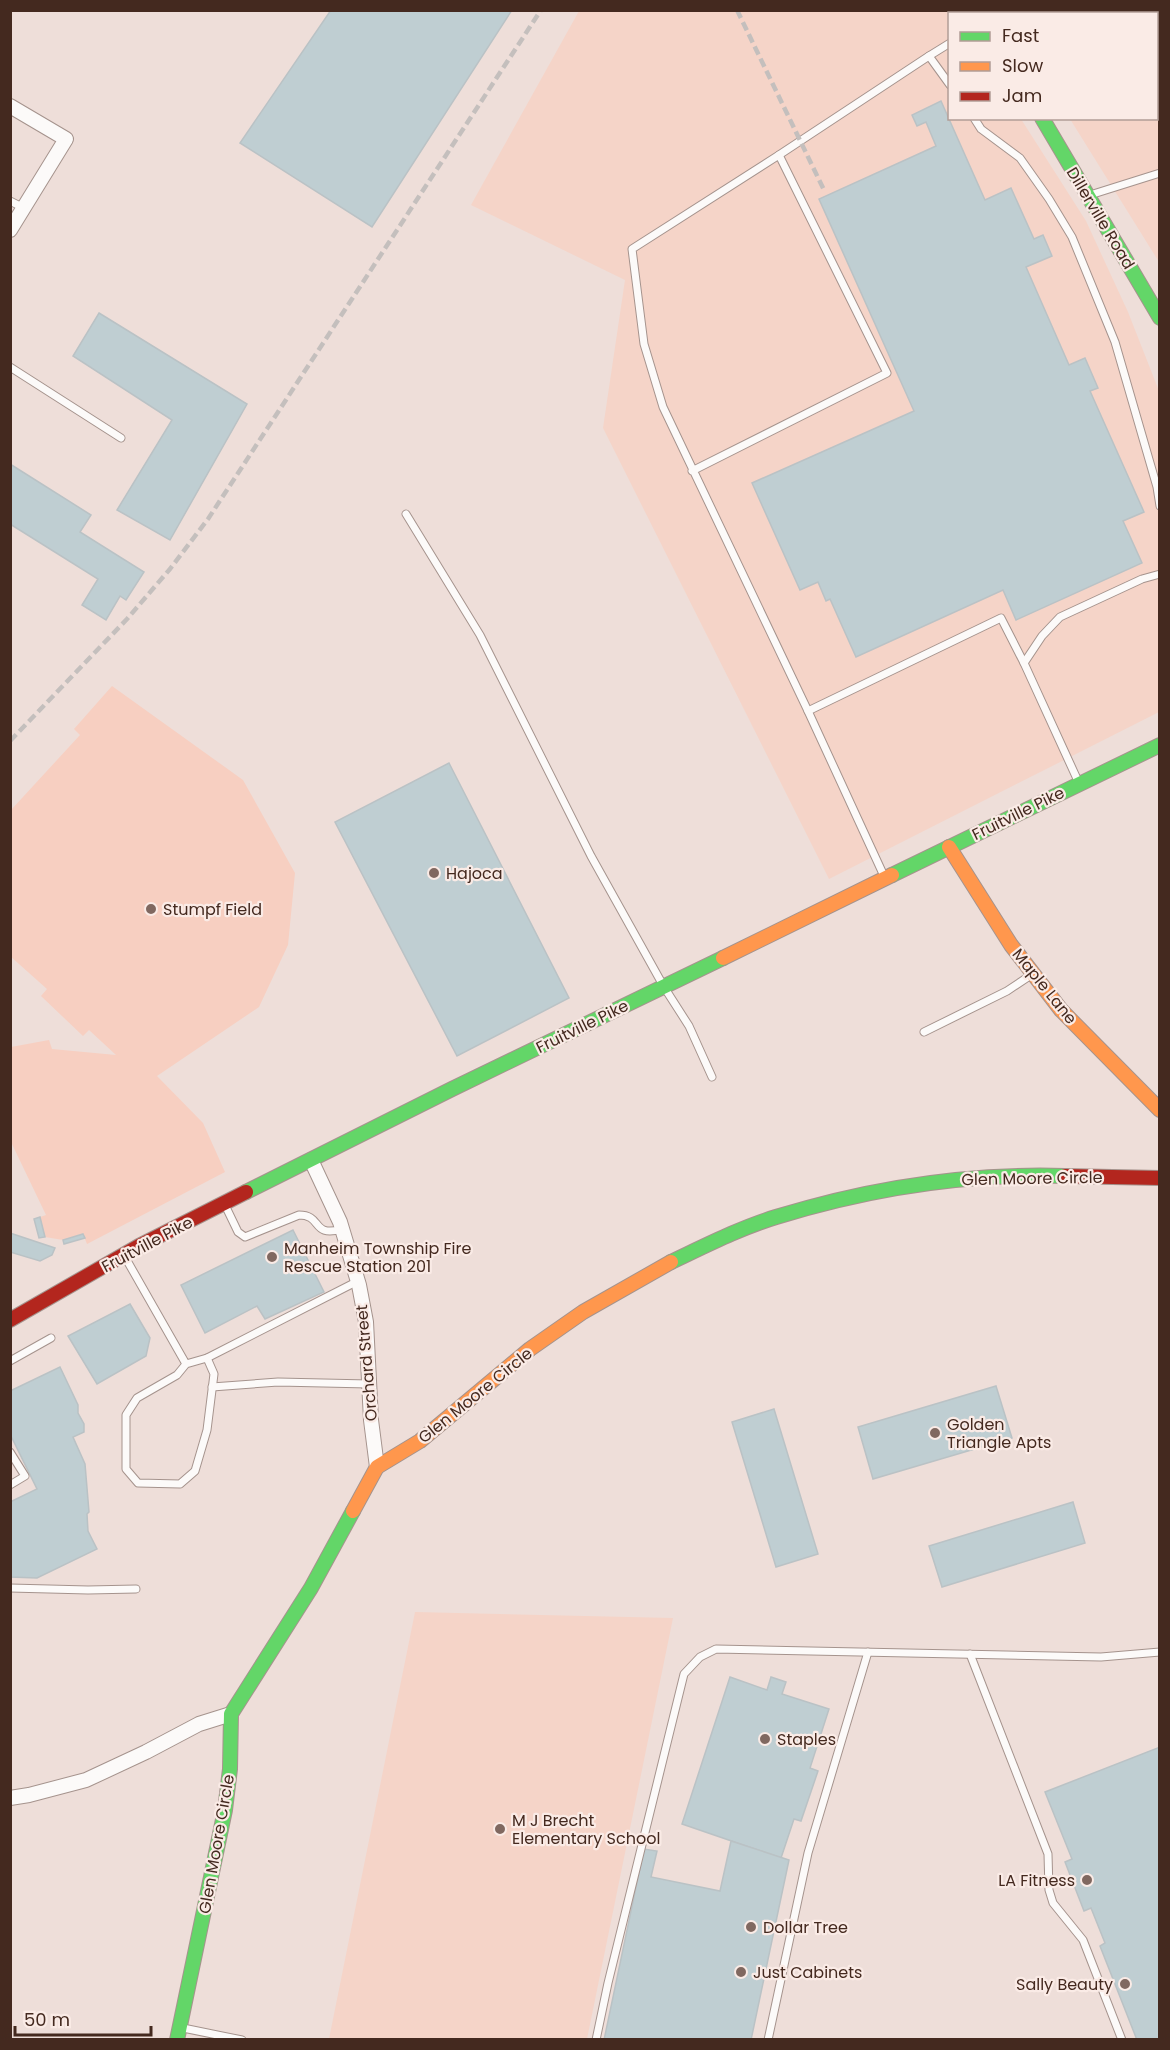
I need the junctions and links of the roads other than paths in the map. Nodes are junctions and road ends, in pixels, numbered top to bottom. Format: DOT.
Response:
graph roads {
  1 [pos="948,44"];
  2 [pos="929,56"];
  3 [pos="948,82"];
  4 [pos="10,106"];
  5 [pos="975,120"];
  6 [pos="1043,120"];
  7 [pos="779,155"];
  8 [pos="1160,172"];
  9 [pos="1088,196"];
  10 [pos="10,201"];
  11 [pos="24,208"];
  12 [pos="10,230"];
  13 [pos="1160,318"];
  14 [pos="10,367"];
  15 [pos="121,438"];
  16 [pos="692,471"];
  17 [pos="1160,506"];
  18 [pos="406,514"];
  19 [pos="1160,574"];
  20 [pos="1024,663"];
  21 [pos="807,711"];
  22 [pos="1160,745"];
  23 [pos="1079,783"];
  24 [pos="949,847"];
  25 [pos="885,879"];
  26 [pos="1034,974"];
  27 [pos="664,987"];
  28 [pos="924,1032"];
  29 [pos="712,1077"];
  30 [pos="1160,1110"];
  31 [pos="311,1160"];
  32 [pos="1160,1178"];
  33 [pos="225,1204"];
  34 [pos="342,1229"];
  35 [pos="124,1254"];
  36 [pos="358,1281"];
  37 [pos="10,1320"];
  38 [pos="51,1338"];
  39 [pos="207,1358"];
  40 [pos="10,1360"];
  41 [pos="186,1364"];
  42 [pos="369,1384"];
  43 [pos="212,1387"];
  44 [pos="10,1452"];
  45 [pos="377,1467"];
  46 [pos="10,1485"];
  47 [pos="10,1588"];
  48 [pos="136,1589"];
  49 [pos="868,1652"];
  50 [pos="1160,1652"];
  51 [pos="970,1654"];
  52 [pos="231,1714"];
  53 [pos="10,1798"];
  54 [pos="178,2034"];
  55 [pos="242,2040"];
  56 [pos="596,2040"];
  57 [pos="768,2040"];
  58 [pos="1122,2040"];
  1 -- 2 [label="lane"];
  2 -- 3 [label="lane"];
  2 -- 7 [label="lane"];
  4 -- 11 [label="street"];
  5 -- 17 [label="lane"];
  6 -- 9 [label="street, Dillerville Road"];
  7 -- 16 [label="lane"];
  7 -- 16 [label="lane"];
  8 -- 9 [label="lane"];
  9 -- 13 [label="street, Dillerville Road"];
  10 -- 11 [label="lane"];
  11 -- 12 [label="street"];
  14 -- 15 [label="lane"];
  16 -- 21 [label="lane"];
  18 -- 27 [label="lane"];
  19 -- 20 [label="lane"];
  20 -- 21 [label="lane"];
  20 -- 23 [label="lane"];
  21 -- 25 [label="lane"];
  22 -- 23 [label="street, Fruitville Pike"];
  23 -- 24 [label="street, Fruitville Pike"];
  24 -- 25 [label="street, Fruitville Pike"];
  24 -- 26 [label="street, Maple Lane"];
  25 -- 27 [label="street, Fruitville Pike"];
  26 -- 28 [label="lane"];
  26 -- 30 [label="street, Maple Lane"];
  27 -- 29 [label="lane"];
  27 -- 31 [label="street, Fruitville Pike"];
  31 -- 33 [label="street, Fruitville Pike"];
  31 -- 34 [label="street, Orchard Street"];
  32 -- 45 [label="street, Glen Moore Circle"];
  33 -- 34 [label="lane"];
  33 -- 35 [label="street, Fruitville Pike"];
  34 -- 36 [label="street, Orchard Street"];
  35 -- 37 [label="street, Fruitville Pike"];
  35 -- 41 [label="lane"];
  36 -- 39 [label="lane"];
  36 -- 42 [label="street, Orchard Street"];
  38 -- 40 [label="lane"];
  39 -- 41 [label="lane"];
  39 -- 43 [label="lane"];
  41 -- 43 [label="lane"];
  42 -- 43 [label="lane"];
  42 -- 45 [label="street, Orchard Street"];
  44 -- 46 [label="lane"];
  45 -- 52 [label="street"];
  47 -- 48 [label="lane"];
  49 -- 51 [label="lane"];
  49 -- 56 [label="lane"];
  49 -- 57 [label="lane"];
  50 -- 51 [label="lane"];
  51 -- 58 [label="lane"];
  52 -- 53 [label="street"];
  52 -- 54 [label="street, Glen Moore Circle"];
  54 -- 55 [label="lane"];
}
